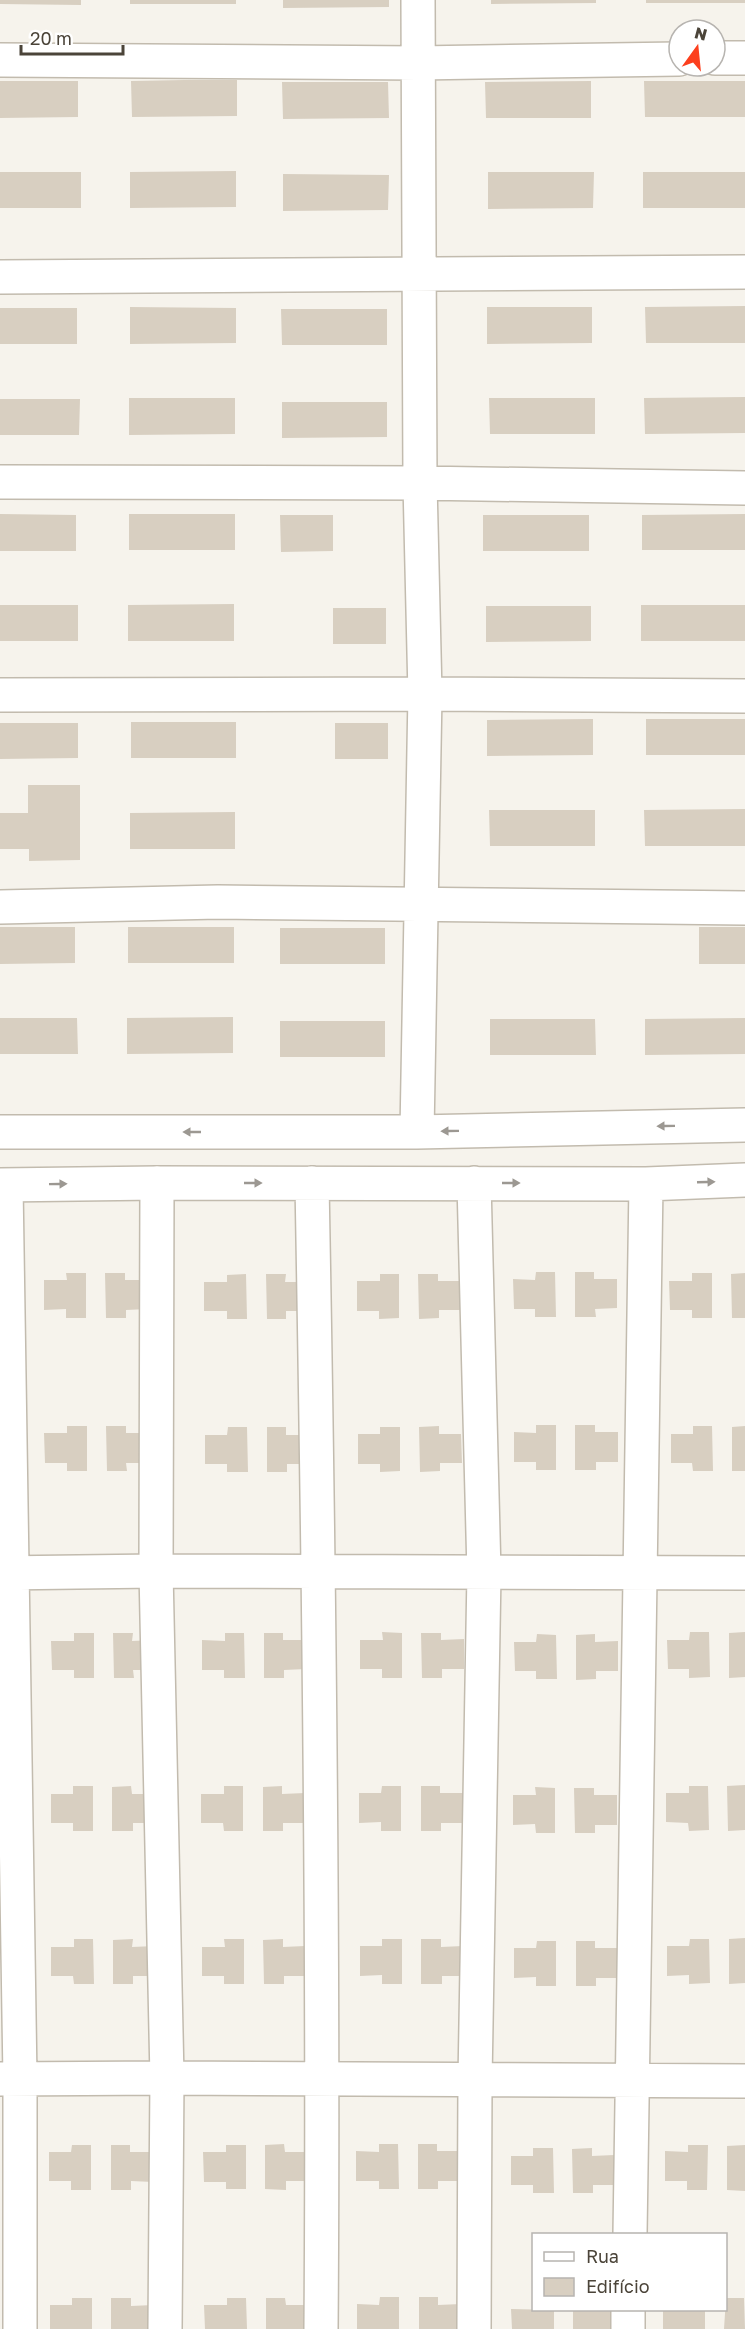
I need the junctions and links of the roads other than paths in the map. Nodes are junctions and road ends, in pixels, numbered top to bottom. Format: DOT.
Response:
graph roads {
  1 [pos="418,0"];
  2 [pos="727,58"];
  3 [pos="745,58"];
  4 [pos="667,59"];
  5 [pos="0,60"];
  6 [pos="418,63"];
  7 [pos="745,272"];
  8 [pos="418,274"];
  9 [pos="0,277"];
  10 [pos="0,482"];
  11 [pos="420,483"];
  12 [pos="745,488"];
  13 [pos="425,694"];
  14 [pos="0,696"];
  15 [pos="745,696"];
  16 [pos="421,904"];
  17 [pos="0,907"];
  18 [pos="745,908"];
  19 [pos="745,1125"];
  20 [pos="0,1132"];
  21 [pos="417,1132"];
  22 [pos="745,1180"];
  23 [pos="157,1183"];
  24 [pos="312,1183"];
  25 [pos="474,1183"];
  26 [pos="646,1184"];
  27 [pos="3,1185"];
  28 [pos="156,1570"];
  29 [pos="319,1571"];
  30 [pos="6,1573"];
  31 [pos="484,1573"];
  32 [pos="745,1573"];
  33 [pos="641,1574"];
  34 [pos="167,2078"];
  35 [pos="322,2078"];
  36 [pos="10,2079"];
  37 [pos="475,2080"];
  38 [pos="633,2081"];
  39 [pos="745,2081"];
  40 [pos="630,2233"];
  41 [pos="628,2311"];
  42 [pos="20,2329"];
  43 [pos="165,2329"];
  44 [pos="321,2329"];
  45 [pos="474,2329"];
  46 [pos="628,2329"];
  1 -- 6 [label="street"];
  2 -- 3 [label="street"];
  4 -- 6 [label="street"];
  5 -- 6 [label="street"];
  6 -- 8 [label="street"];
  7 -- 8 [label="street"];
  8 -- 9 [label="street"];
  8 -- 11 [label="street"];
  10 -- 11 [label="street"];
  11 -- 12 [label="street"];
  11 -- 13 [label="street"];
  13 -- 14 [label="street"];
  13 -- 15 [label="street"];
  13 -- 16 [label="street"];
  16 -- 17 [label="street"];
  16 -- 18 [label="street"];
  16 -- 21 [label="street"];
  19 -- 21 [label="street, one-way"];
  21 -- 20 [label="street, one-way"];
  26 -- 22 [label="street, one-way"];
  23 -- 24 [label="street, one-way"];
  27 -- 23 [label="street, one-way"];
  23 -- 28 [label="street"];
  24 -- 25 [label="street"];
  24 -- 29 [label="street"];
  25 -- 26 [label="street, one-way"];
  25 -- 31 [label="street"];
  26 -- 33 [label="street"];
  27 -- 30 [label="street"];
  28 -- 29 [label="street"];
  28 -- 30 [label="street"];
  28 -- 34 [label="street"];
  29 -- 31 [label="street"];
  29 -- 35 [label="street"];
  30 -- 36 [label="street"];
  31 -- 33 [label="street"];
  31 -- 37 [label="street"];
  32 -- 33 [label="street"];
  33 -- 38 [label="street"];
  34 -- 35 [label="street"];
  34 -- 36 [label="street"];
  34 -- 43 [label="street"];
  35 -- 37 [label="street"];
  35 -- 44 [label="street"];
  36 -- 42 [label="street"];
  37 -- 38 [label="street"];
  37 -- 45 [label="street"];
  38 -- 39 [label="street"];
  38 -- 40 [label="street"];
  41 -- 46 [label="street"];
}
